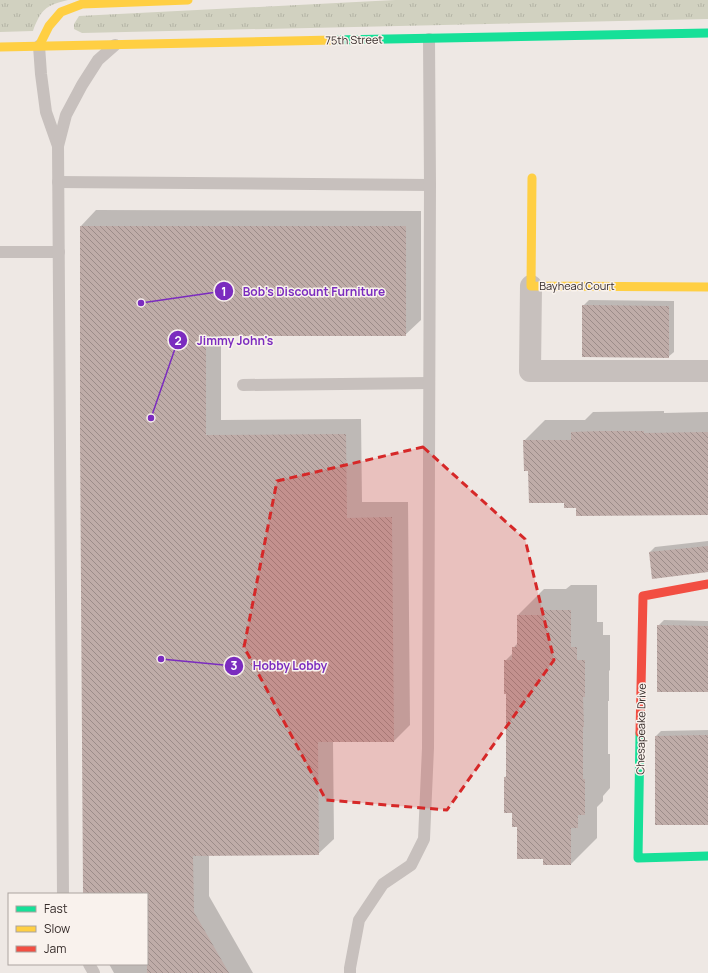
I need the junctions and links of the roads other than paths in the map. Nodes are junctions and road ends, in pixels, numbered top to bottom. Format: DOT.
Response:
graph roads {
  1 [pos="188,0"];
  2 [pos="708,34"];
  3 [pos="429,39"];
  4 [pos="116,45"];
  5 [pos="39,46"];
  6 [pos="0,47"];
  7 [pos="58,146"];
  8 [pos="532,178"];
  9 [pos="58,182"];
  10 [pos="430,185"];
  11 [pos="0,252"];
  12 [pos="59,252"];
  13 [pos="531,286"];
  14 [pos="708,287"];
  15 [pos="708,371"];
  16 [pos="429,383"];
  17 [pos="243,385"];
  18 [pos="708,584"];
  19 [pos="708,856"];
  20 [pos="63,893"];
  21 [pos="350,973"];
  1 -- 5 [label="main road"];
  2 -- 3 [label="main road, 75th Street"];
  3 -- 4 [label="main road, 75th Street"];
  3 -- 10 [label="lane"];
  4 -- 5 [label="main road, 75th Street"];
  4 -- 7 [label="lane"];
  5 -- 6 [label="main road, 75th Street"];
  5 -- 7 [label="lane"];
  7 -- 9 [label="lane"];
  8 -- 13 [label="main road, Bayhead Court"];
  9 -- 10 [label="lane"];
  9 -- 12 [label="lane"];
  10 -- 16 [label="lane"];
  11 -- 12 [label="lane"];
  12 -- 20 [label="lane"];
  13 -- 14 [label="main road, Bayhead Court"];
  13 -- 15 [label="street"];
  16 -- 17 [label="lane"];
  16 -- 21 [label="lane"];
  18 -- 19 [label="main road, Chesapeake Drive"];
}
